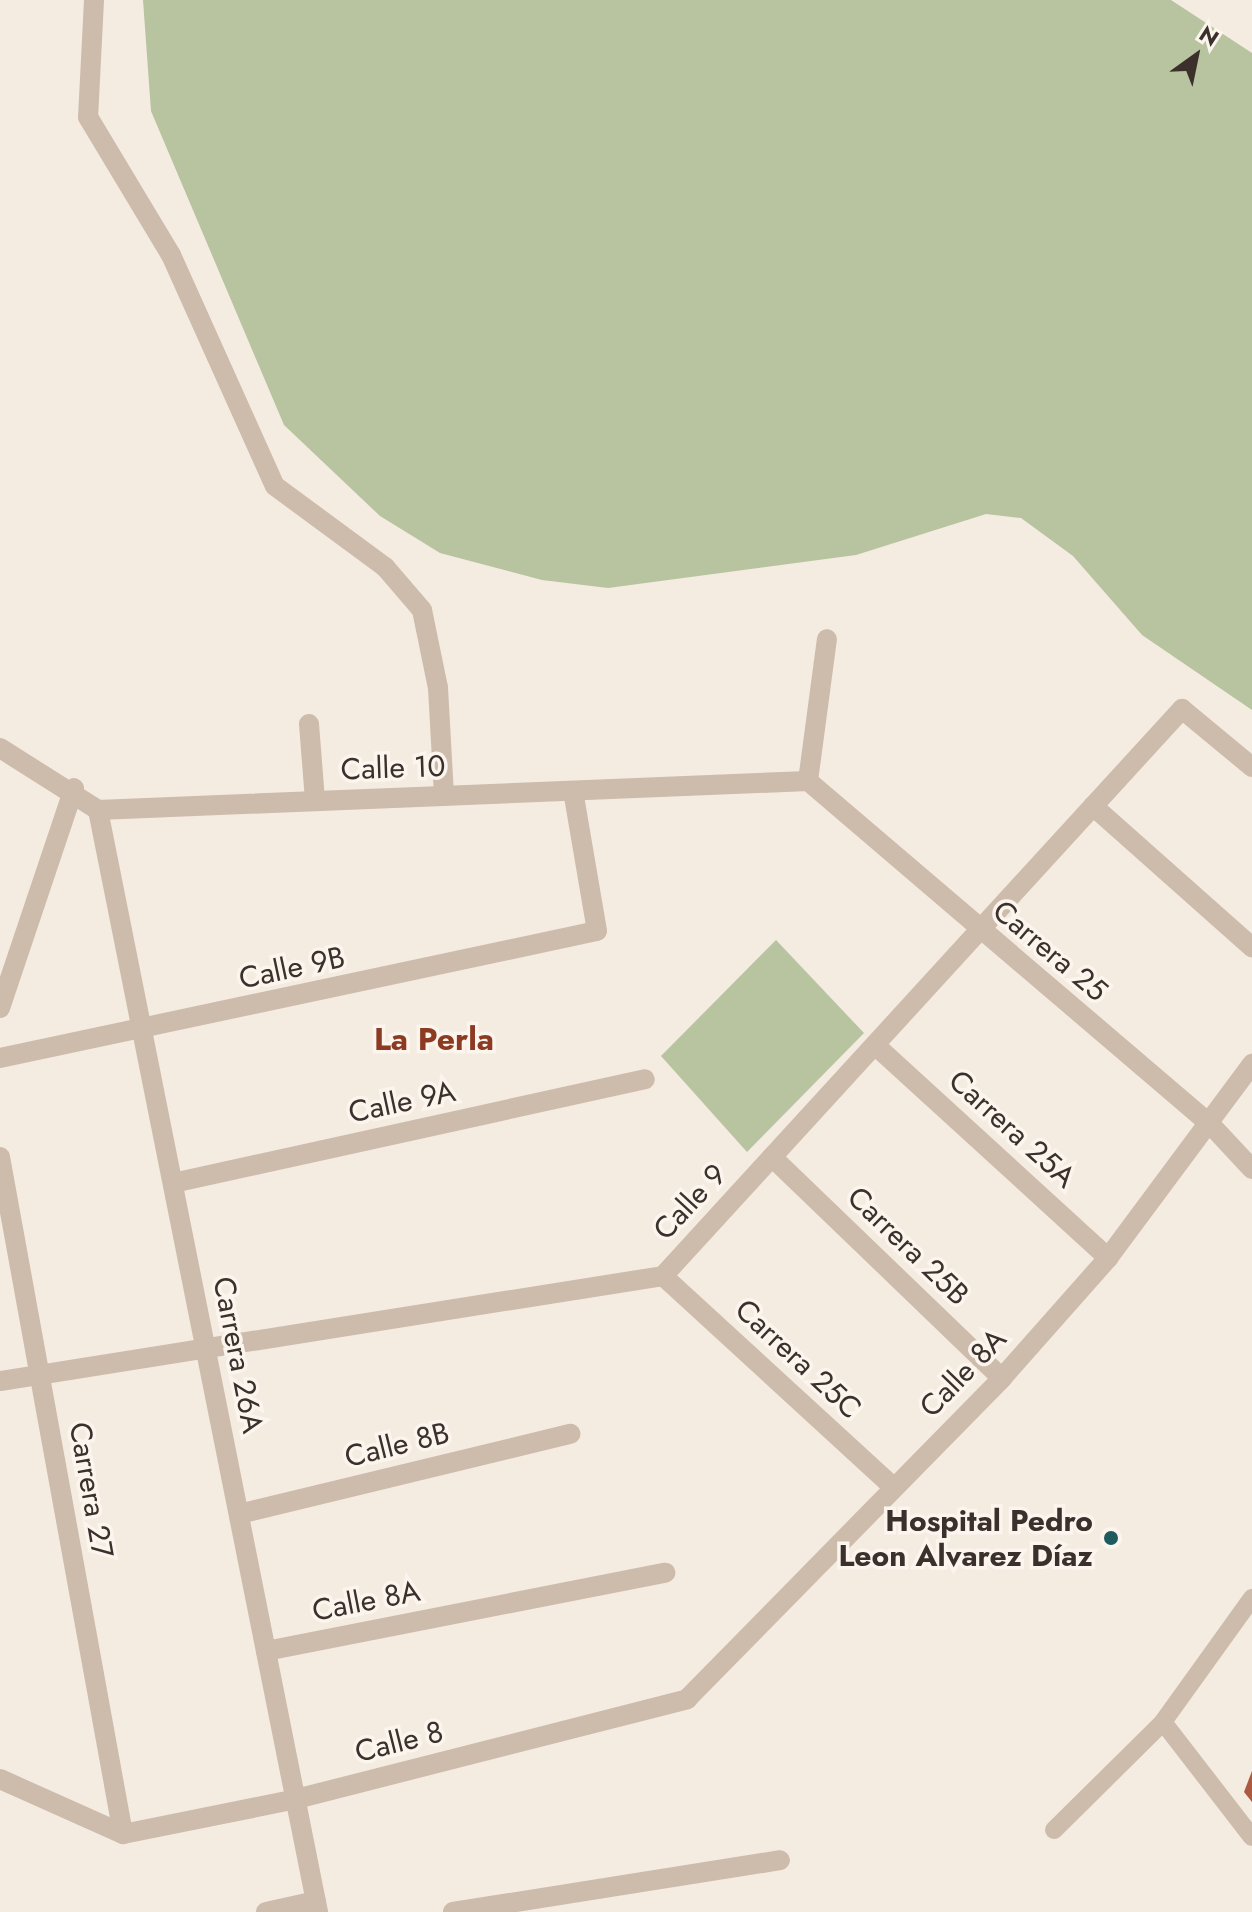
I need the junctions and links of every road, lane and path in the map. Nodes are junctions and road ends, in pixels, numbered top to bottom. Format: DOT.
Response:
graph roads {
  1 [pos="94,0"];
  2 [pos="827,639"];
  3 [pos="309,724"];
  4 [pos="0,748"];
  5 [pos="1252,767"];
  6 [pos="808,781"];
  7 [pos="74,788"];
  8 [pos="573,791"];
  9 [pos="444,796"];
  10 [pos="315,801"];
  11 [pos="1093,806"];
  12 [pos="98,810"];
  13 [pos="979,930"];
  14 [pos="1252,947"];
  15 [pos="0,1008"];
  16 [pos="142,1032"];
  17 [pos="875,1045"];
  18 [pos="0,1058"];
  19 [pos="1252,1064"];
  20 [pos="645,1079"];
  21 [pos="1211,1125"];
  22 [pos="0,1157"];
  23 [pos="772,1157"];
  24 [pos="1252,1169"];
  25 [pos="173,1183"];
  26 [pos="1108,1258"];
  27 [pos="663,1276"];
  28 [pos="205,1343"];
  29 [pos="40,1373"];
  30 [pos="1002,1378"];
  31 [pos="0,1381"];
  32 [pos="570,1434"];
  33 [pos="893,1487"];
  34 [pos="239,1514"];
  35 [pos="665,1573"];
  36 [pos="1252,1598"];
  37 [pos="266,1651"];
  38 [pos="687,1699"];
  39 [pos="1163,1722"];
  40 [pos="0,1779"];
  41 [pos="296,1799"];
  42 [pos="1054,1830"];
  43 [pos="123,1834"];
  44 [pos="1252,1837"];
  45 [pos="780,1860"];
  46 [pos="317,1906"];
  47 [pos="266,1912"];
  48 [pos="453,1912"];
  1 -- 9 [label="street"];
  2 -- 6 [label="street"];
  3 -- 10 [label="street"];
  4 -- 7 [label="street"];
  5 -- 11 [label="street, Calle 9"];
  6 -- 8 [label="street, Calle 10"];
  6 -- 13 [label="street, Carrera 25"];
  7 -- 12 [label="street"];
  7 -- 15 [label="street"];
  8 -- 9 [label="street, Calle 10"];
  8 -- 16 [label="street, Calle 9B"];
  9 -- 10 [label="street, Calle 10"];
  10 -- 12 [label="street, Calle 10"];
  11 -- 13 [label="street, Calle 9"];
  11 -- 14 [label="street"];
  12 -- 16 [label="street, Carrera 26A"];
  13 -- 17 [label="street, Calle 9"];
  13 -- 21 [label="street, Carrera 25"];
  16 -- 18 [label="street, Calle 9B"];
  16 -- 25 [label="street, Carrera 26A"];
  17 -- 23 [label="street, Calle 9"];
  17 -- 26 [label="street, Carrera 25A"];
  19 -- 21 [label="street, Calle 8A"];
  20 -- 25 [label="street, Calle 9A"];
  21 -- 24 [label="street, Carrera 25"];
  21 -- 26 [label="street, Calle 8A"];
  22 -- 29 [label="street, Carrera 27"];
  23 -- 27 [label="street, Calle 9"];
  23 -- 30 [label="street, Carrera 25B"];
  25 -- 28 [label="street, Carrera 26A"];
  26 -- 30 [label="street, Calle 8A"];
  27 -- 28 [label="street, Calle 9"];
  27 -- 33 [label="street, Carrera 25C"];
  28 -- 29 [label="street, Calle 9"];
  28 -- 34 [label="street, Carrera 26A"];
  29 -- 31 [label="street, Calle 9"];
  29 -- 43 [label="street, Carrera 27"];
  30 -- 33 [label="street, Calle 8A"];
  32 -- 34 [label="street, Calle 8B"];
  33 -- 38 [label="street, Calle 8A"];
  34 -- 37 [label="street, Carrera 26A"];
  35 -- 37 [label="street, Calle 8A"];
  36 -- 39 [label="lane"];
  37 -- 41 [label="street, Carrera 26A"];
  38 -- 41 [label="street, Calle 8"];
  39 -- 42 [label="lane"];
  39 -- 44 [label="lane"];
  40 -- 43 [label="street"];
  41 -- 43 [label="street, Calle 8"];
  41 -- 46 [label="street, Carrera 26A"];
  45 -- 48 [label="street"];
  46 -- 47 [label="street"];
}
